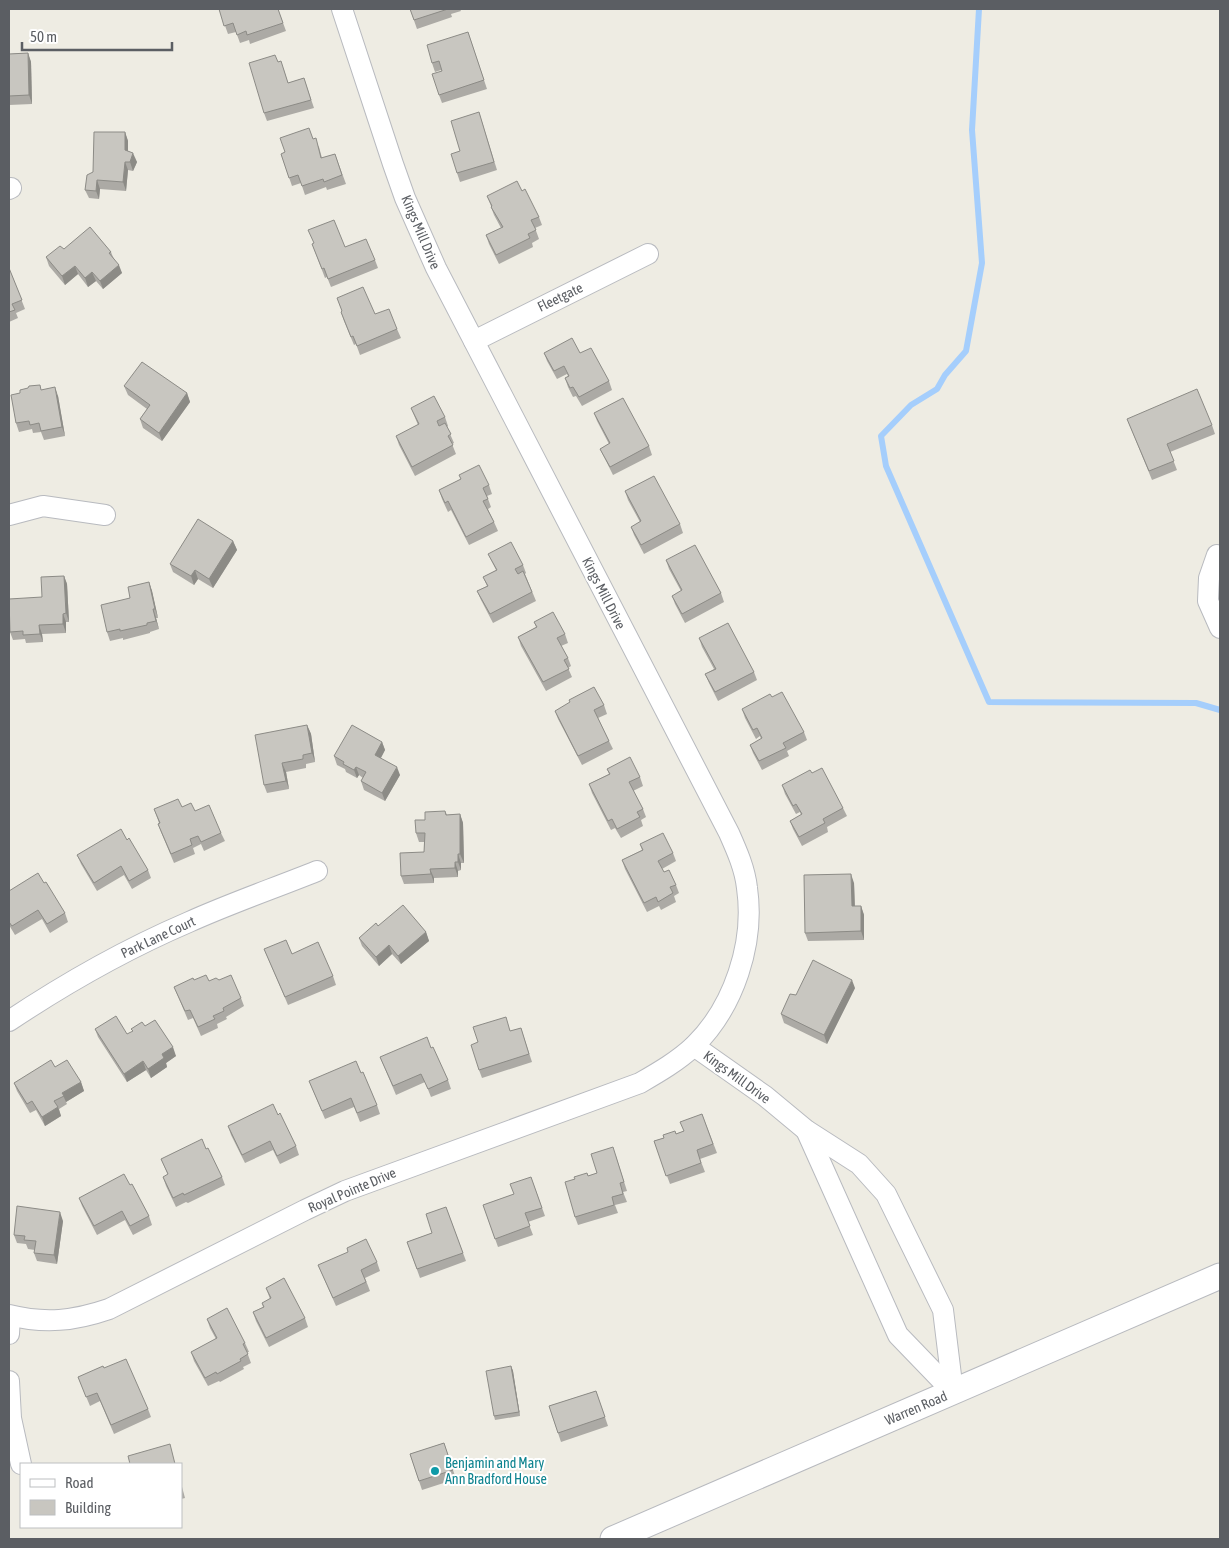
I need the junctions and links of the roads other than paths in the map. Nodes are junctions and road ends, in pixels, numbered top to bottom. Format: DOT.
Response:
graph roads {
  1 [pos="342,9"];
  2 [pos="648,254"];
  3 [pos="474,341"];
  4 [pos="9,515"];
  5 [pos="105,515"];
  6 [pos="1217,555"];
  7 [pos="1220,628"];
  8 [pos="317,871"];
  9 [pos="9,1021"];
  10 [pos="694,1046"];
  11 [pos="806,1130"];
  12 [pos="1220,1276"];
  13 [pos="9,1322"];
  14 [pos="9,1381"];
  15 [pos="953,1392"];
  16 [pos="22,1463"];
  17 [pos="612,1539"];
  1 -- 3 [label="street, Kings Mill Drive"];
  2 -- 3 [label="street, Fleetgate"];
  3 -- 10 [label="street, Kings Mill Drive"];
  4 -- 5 [label="street"];
  6 -- 7 [label="street"];
  8 -- 9 [label="street, Park Lane Court"];
  10 -- 11 [label="street, Kings Mill Drive"];
  10 -- 13 [label="street, Royal Pointe Drive"];
  11 -- 15 [label="street, Kings Mill Drive"];
  11 -- 15 [label="street, Kings Mill Drive"];
  12 -- 15 [label="street, Warren Road"];
  14 -- 16 [label="street"];
  15 -- 17 [label="street, Warren Road"];
}
